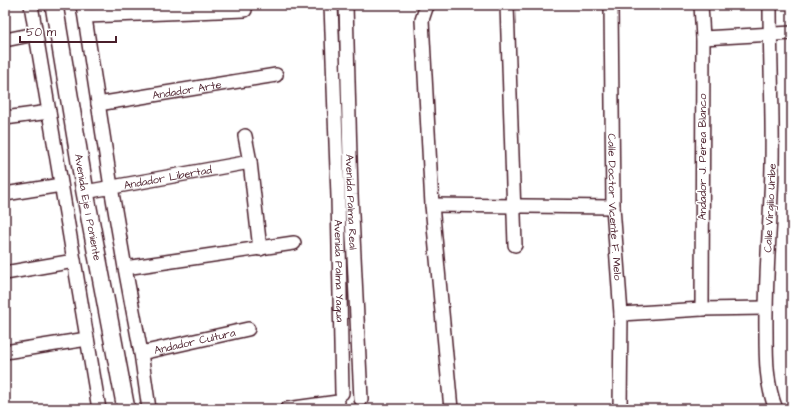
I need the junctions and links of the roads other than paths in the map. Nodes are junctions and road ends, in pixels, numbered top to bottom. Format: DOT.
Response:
graph roads {
  1 [pos="31,5"];
  2 [pos="54,5"];
  3 [pos="507,5"];
  4 [pos="611,5"];
  5 [pos="701,5"];
  6 [pos="770,5"];
  7 [pos="424,6"];
  8 [pos="245,10"];
  9 [pos="84,11"];
  10 [pos="331,11"];
  11 [pos="346,11"];
  12 [pos="792,33"];
  13 [pos="35,34"];
  14 [pos="770,35"];
  15 [pos="703,38"];
  16 [pos="5,40"];
  17 [pos="276,75"];
  18 [pos="98,104"];
  19 [pos="49,112"];
  20 [pos="5,118"];
  21 [pos="245,136"];
  22 [pos="250,162"];
  23 [pos="61,185"];
  24 [pos="111,187"];
  25 [pos="85,192"];
  26 [pos="5,194"];
  27 [pos="344,196"];
  28 [pos="432,205"];
  29 [pos="514,206"];
  30 [pos="613,207"];
  31 [pos="294,243"];
  32 [pos="515,245"];
  33 [pos="260,249"];
  34 [pos="74,261"];
  35 [pos="125,268"];
  36 [pos="5,273"];
  37 [pos="765,308"];
  38 [pos="702,309"];
  39 [pos="621,314"];
  40 [pos="248,329"];
  41 [pos="87,339"];
  42 [pos="5,352"];
  43 [pos="141,353"];
  44 [pos="340,401"];
  45 [pos="360,406"];
  46 [pos="99,409"];
  47 [pos="126,409"];
  48 [pos="149,409"];
  49 [pos="287,409"];
  50 [pos="451,409"];
  51 [pos="620,409"];
  52 [pos="776,409"];
  1 -- 13 [label="street"];
  2 -- 25 [label="main road, Avenida Eje 1 Poniente"];
  3 -- 29 [label="street"];
  4 -- 30 [label="street, Calle Doctor Vicente F. Melo"];
  5 -- 15 [label="street, Andador J. Perea Blanco"];
  6 -- 14 [label="street, Calle Virgilio Uribe"];
  7 -- 28 [label="street"];
  8 -- 9 [label="street"];
  9 -- 18 [label="street"];
  10 -- 11 [label="street"];
  10 -- 27 [label="street, Avenida Palma Yagua"];
  11 -- 27 [label="street, Avenida Palma Real"];
  12 -- 14 [label="street"];
  13 -- 16 [label="street"];
  13 -- 19 [label="street"];
  14 -- 15 [label="street"];
  14 -- 37 [label="street, Calle Virgilio Uribe"];
  15 -- 38 [label="street, Andador J. Perea Blanco"];
  17 -- 18 [label="street, Andador Arte"];
  18 -- 24 [label="street"];
  19 -- 20 [label="street"];
  19 -- 23 [label="street"];
  21 -- 22 [label="street"];
  22 -- 24 [label="street, Andador Libertad"];
  22 -- 33 [label="street"];
  23 -- 26 [label="street"];
  23 -- 34 [label="street"];
  24 -- 25 [label="street, Andador Libertad"];
  24 -- 35 [label="street"];
  25 -- 47 [label="main road, Avenida Eje 1 Poniente"];
  27 -- 44 [label="street, Avenida Palma Yagua"];
  27 -- 45 [label="street, Avenida Palma Real"];
  28 -- 29 [label="street"];
  28 -- 50 [label="street"];
  29 -- 30 [label="street"];
  29 -- 32 [label="street"];
  30 -- 39 [label="street, Calle Doctor Vicente F. Melo"];
  31 -- 33 [label="street"];
  33 -- 35 [label="street"];
  34 -- 36 [label="street"];
  34 -- 41 [label="street"];
  35 -- 43 [label="street"];
  37 -- 38 [label="street"];
  37 -- 52 [label="street, Calle Virgilio Uribe"];
  38 -- 39 [label="street"];
  39 -- 51 [label="street, Calle Doctor Vicente F. Melo"];
  40 -- 43 [label="street, Andador Cultura"];
  41 -- 42 [label="street"];
  41 -- 46 [label="street"];
  43 -- 48 [label="street"];
  44 -- 45 [label="street"];
  44 -- 49 [label="street"];
}
